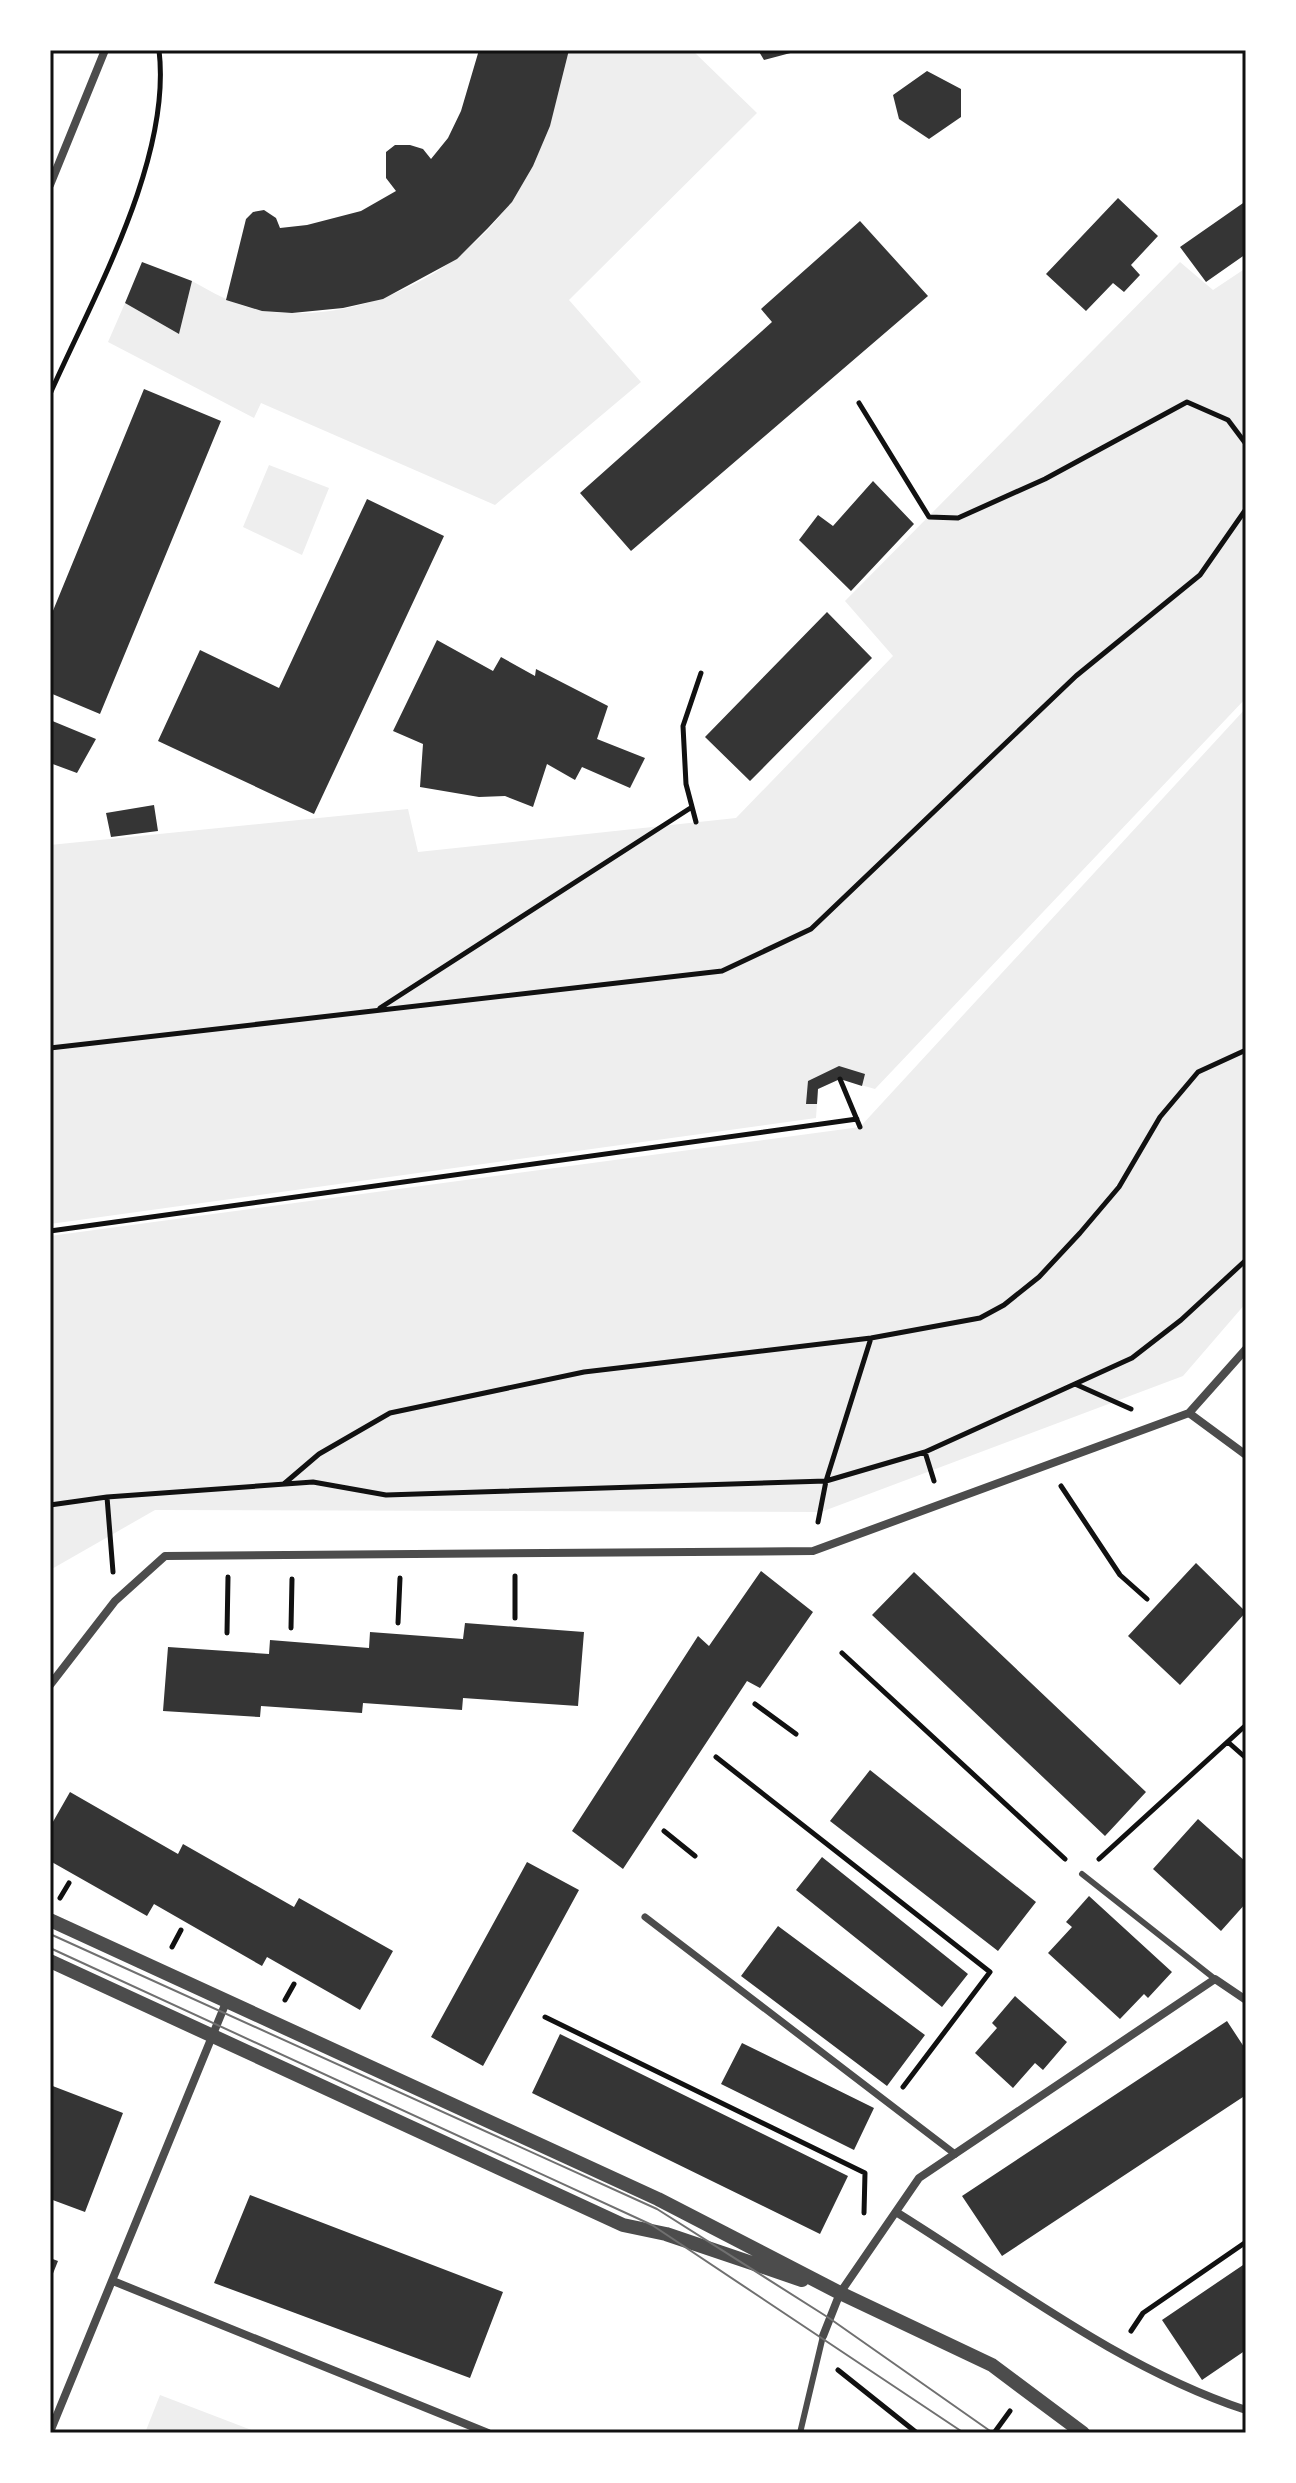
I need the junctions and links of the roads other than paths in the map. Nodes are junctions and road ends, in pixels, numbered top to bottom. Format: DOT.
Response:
graph roads {
  1 [pos="105,50"];
  2 [pos="50,185"];
  3 [pos="1246,1349"];
  4 [pos="1189,1413"];
  5 [pos="1246,1455"];
  6 [pos="50,1685"];
  7 [pos="1082,1874"];
  8 [pos="645,1917"];
  9 [pos="50,1920"];
  10 [pos="50,1961"];
  11 [pos="1215,1979"];
  12 [pos="227,2000"];
  13 [pos="1246,2000"];
  14 [pos="211,2036"];
  15 [pos="955,2154"];
  16 [pos="896,2212"];
  17 [pos="113,2281"];
  18 [pos="840,2293"];
  19 [pos="823,2336"];
  20 [pos="1246,2410"];
  21 [pos="50,2432"];
  22 [pos="488,2433"];
  23 [pos="800,2433"];
  24 [pos="1083,2433"];
  1 -- 2 [label="street"];
  3 -- 4 [label="street"];
  4 -- 5 [label="street"];
  4 -- 6 [label="street"];
  7 -- 11 [label="lane"];
  8 -- 15 [label="street"];
  9 -- 12 [label="street"];
  10 -- 14 [label="street"];
  11 -- 13 [label="street"];
  11 -- 15 [label="street"];
  12 -- 14 [label="street"];
  12 -- 18 [label="street"];
  14 -- 17 [label="street"];
  14 -- 18 [label="street"];
  15 -- 16 [label="street"];
  16 -- 18 [label="street"];
  16 -- 20 [label="street"];
  17 -- 21 [label="street"];
  17 -- 22 [label="street"];
  18 -- 19 [label="street"];
  18 -- 24 [label="street"];
  19 -- 23 [label="lane"];
}
